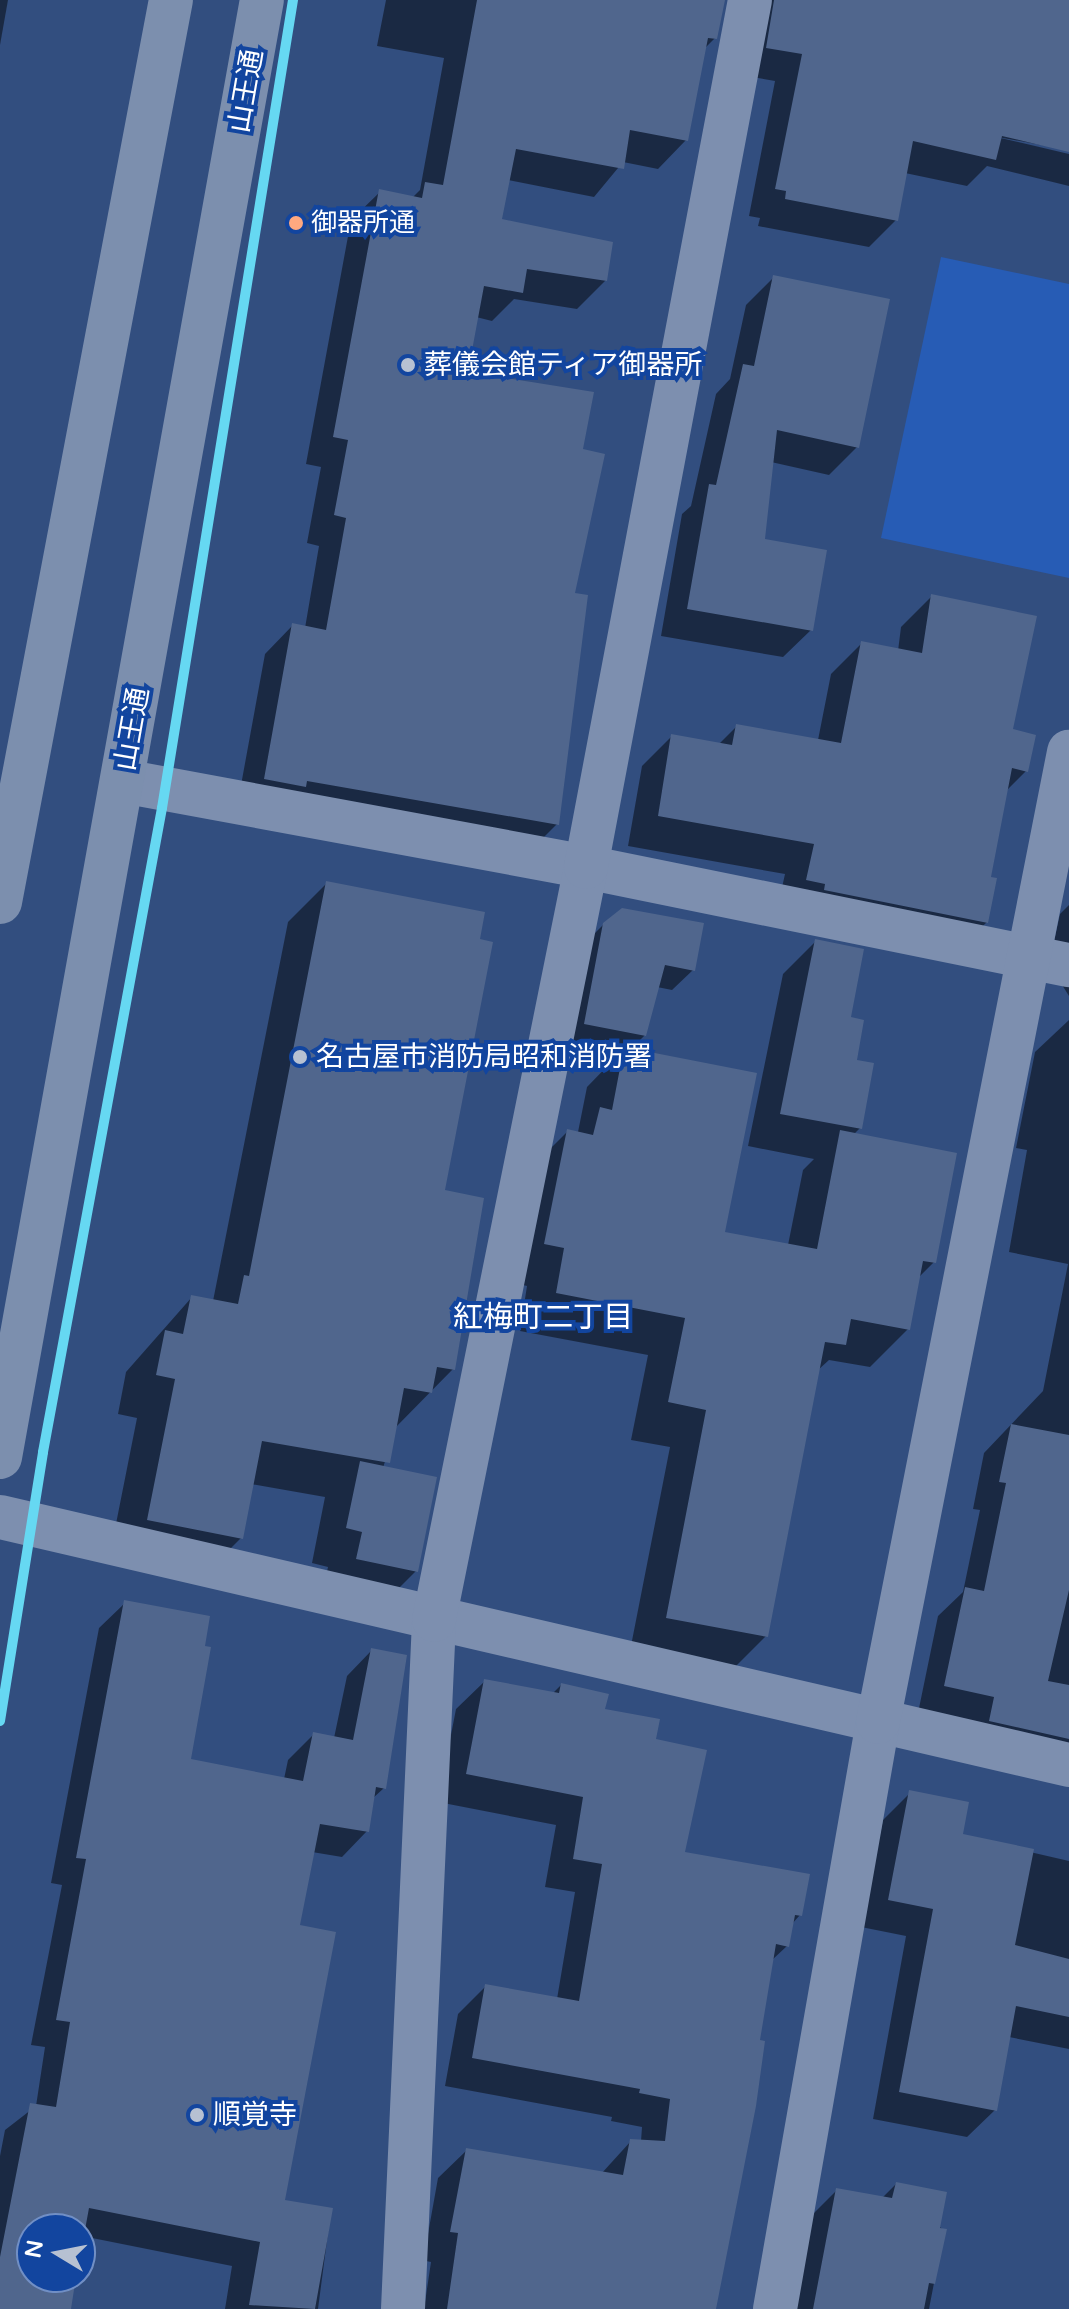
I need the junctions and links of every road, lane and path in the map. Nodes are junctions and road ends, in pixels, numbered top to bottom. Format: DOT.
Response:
graph roads {
  1 [pos="171,0"];
  2 [pos="262,0"];
  3 [pos="750,0"];
  4 [pos="1069,752"];
  5 [pos="13,754"];
  6 [pos="123,781"];
  7 [pos="586,867"];
  8 [pos="0,902"];
  9 [pos="1049,961"];
  10 [pos="0,1457"];
  11 [pos="0,1517"];
  12 [pos="434,1620"];
  13 [pos="878,1722"];
  14 [pos="1069,1765"];
  15 [pos="403,2309"];
  16 [pos="775,2309"];
  1 -- 5 [label="main road"];
  2 -- 6 [label="main road, 山王通"];
  3 -- 7 [label="street"];
  4 -- 9 [label="street"];
  5 -- 8 [label="main road"];
  6 -- 7 [label="street"];
  6 -- 10 [label="main road, 山王通"];
  7 -- 9 [label="street"];
  7 -- 12 [label="street"];
  9 -- 13 [label="street"];
  11 -- 12 [label="street"];
  12 -- 13 [label="street"];
  12 -- 15 [label="street"];
  13 -- 14 [label="street"];
  13 -- 16 [label="street"];
}
